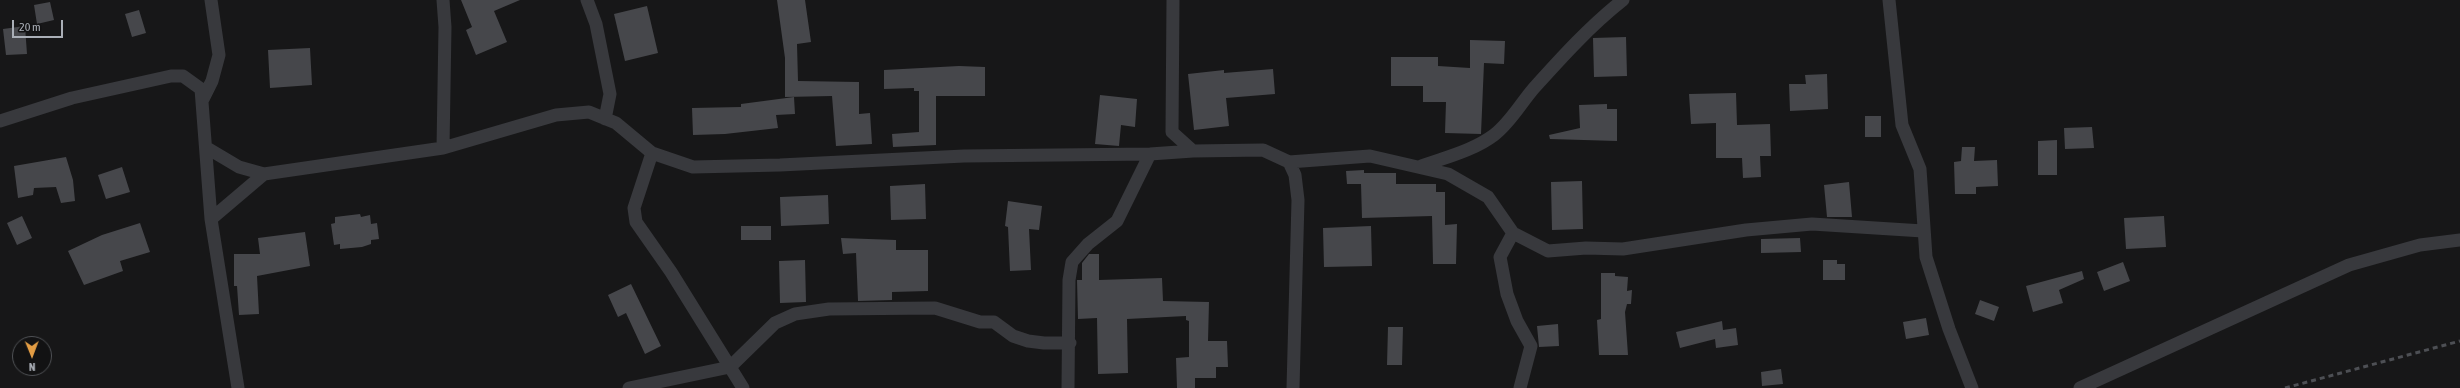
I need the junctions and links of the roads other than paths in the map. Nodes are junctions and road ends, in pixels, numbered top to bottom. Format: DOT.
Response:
graph roads {
  1 [pos="211,0"];
  2 [pos="443,0"];
  3 [pos="587,0"];
  4 [pos="1173,0"];
  5 [pos="1623,0"];
  6 [pos="1889,0"];
  7 [pos="203,99"];
  8 [pos="605,119"];
  9 [pos="0,121"];
  10 [pos="207,148"];
  11 [pos="444,148"];
  12 [pos="1193,151"];
  13 [pos="652,153"];
  14 [pos="1150,154"];
  15 [pos="1290,162"];
  16 [pos="1419,167"];
  17 [pos="264,174"];
  18 [pos="211,219"];
  19 [pos="1923,231"];
  20 [pos="1513,233"];
  21 [pos="2460,240"];
  22 [pos="1070,343"];
  23 [pos="730,367"];
  24 [pos="238,388"];
  25 [pos="629,388"];
  26 [pos="743,388"];
  27 [pos="1068,388"];
  28 [pos="1293,388"];
  29 [pos="1520,388"];
  30 [pos="1972,388"];
  31 [pos="2080,388"];
  1 -- 7 [label="street"];
  2 -- 11 [label="street"];
  3 -- 8 [label="street"];
  4 -- 12 [label="street"];
  5 -- 16 [label="street"];
  6 -- 19 [label="street"];
  7 -- 9 [label="street"];
  7 -- 10 [label="street"];
  8 -- 11 [label="street"];
  8 -- 13 [label="street"];
  10 -- 17 [label="street"];
  10 -- 18 [label="street"];
  11 -- 17 [label="street"];
  12 -- 14 [label="street"];
  12 -- 15 [label="street"];
  13 -- 14 [label="street"];
  13 -- 23 [label="street"];
  14 -- 22 [label="street"];
  15 -- 16 [label="street"];
  15 -- 28 [label="street"];
  16 -- 20 [label="street"];
  17 -- 18 [label="street"];
  18 -- 24 [label="street"];
  19 -- 20 [label="street"];
  19 -- 30 [label="street"];
  20 -- 29 [label="street"];
  21 -- 31 [label="street"];
  22 -- 23 [label="street"];
  22 -- 27 [label="street"];
  23 -- 25 [label="street"];
  23 -- 26 [label="street"];
}
